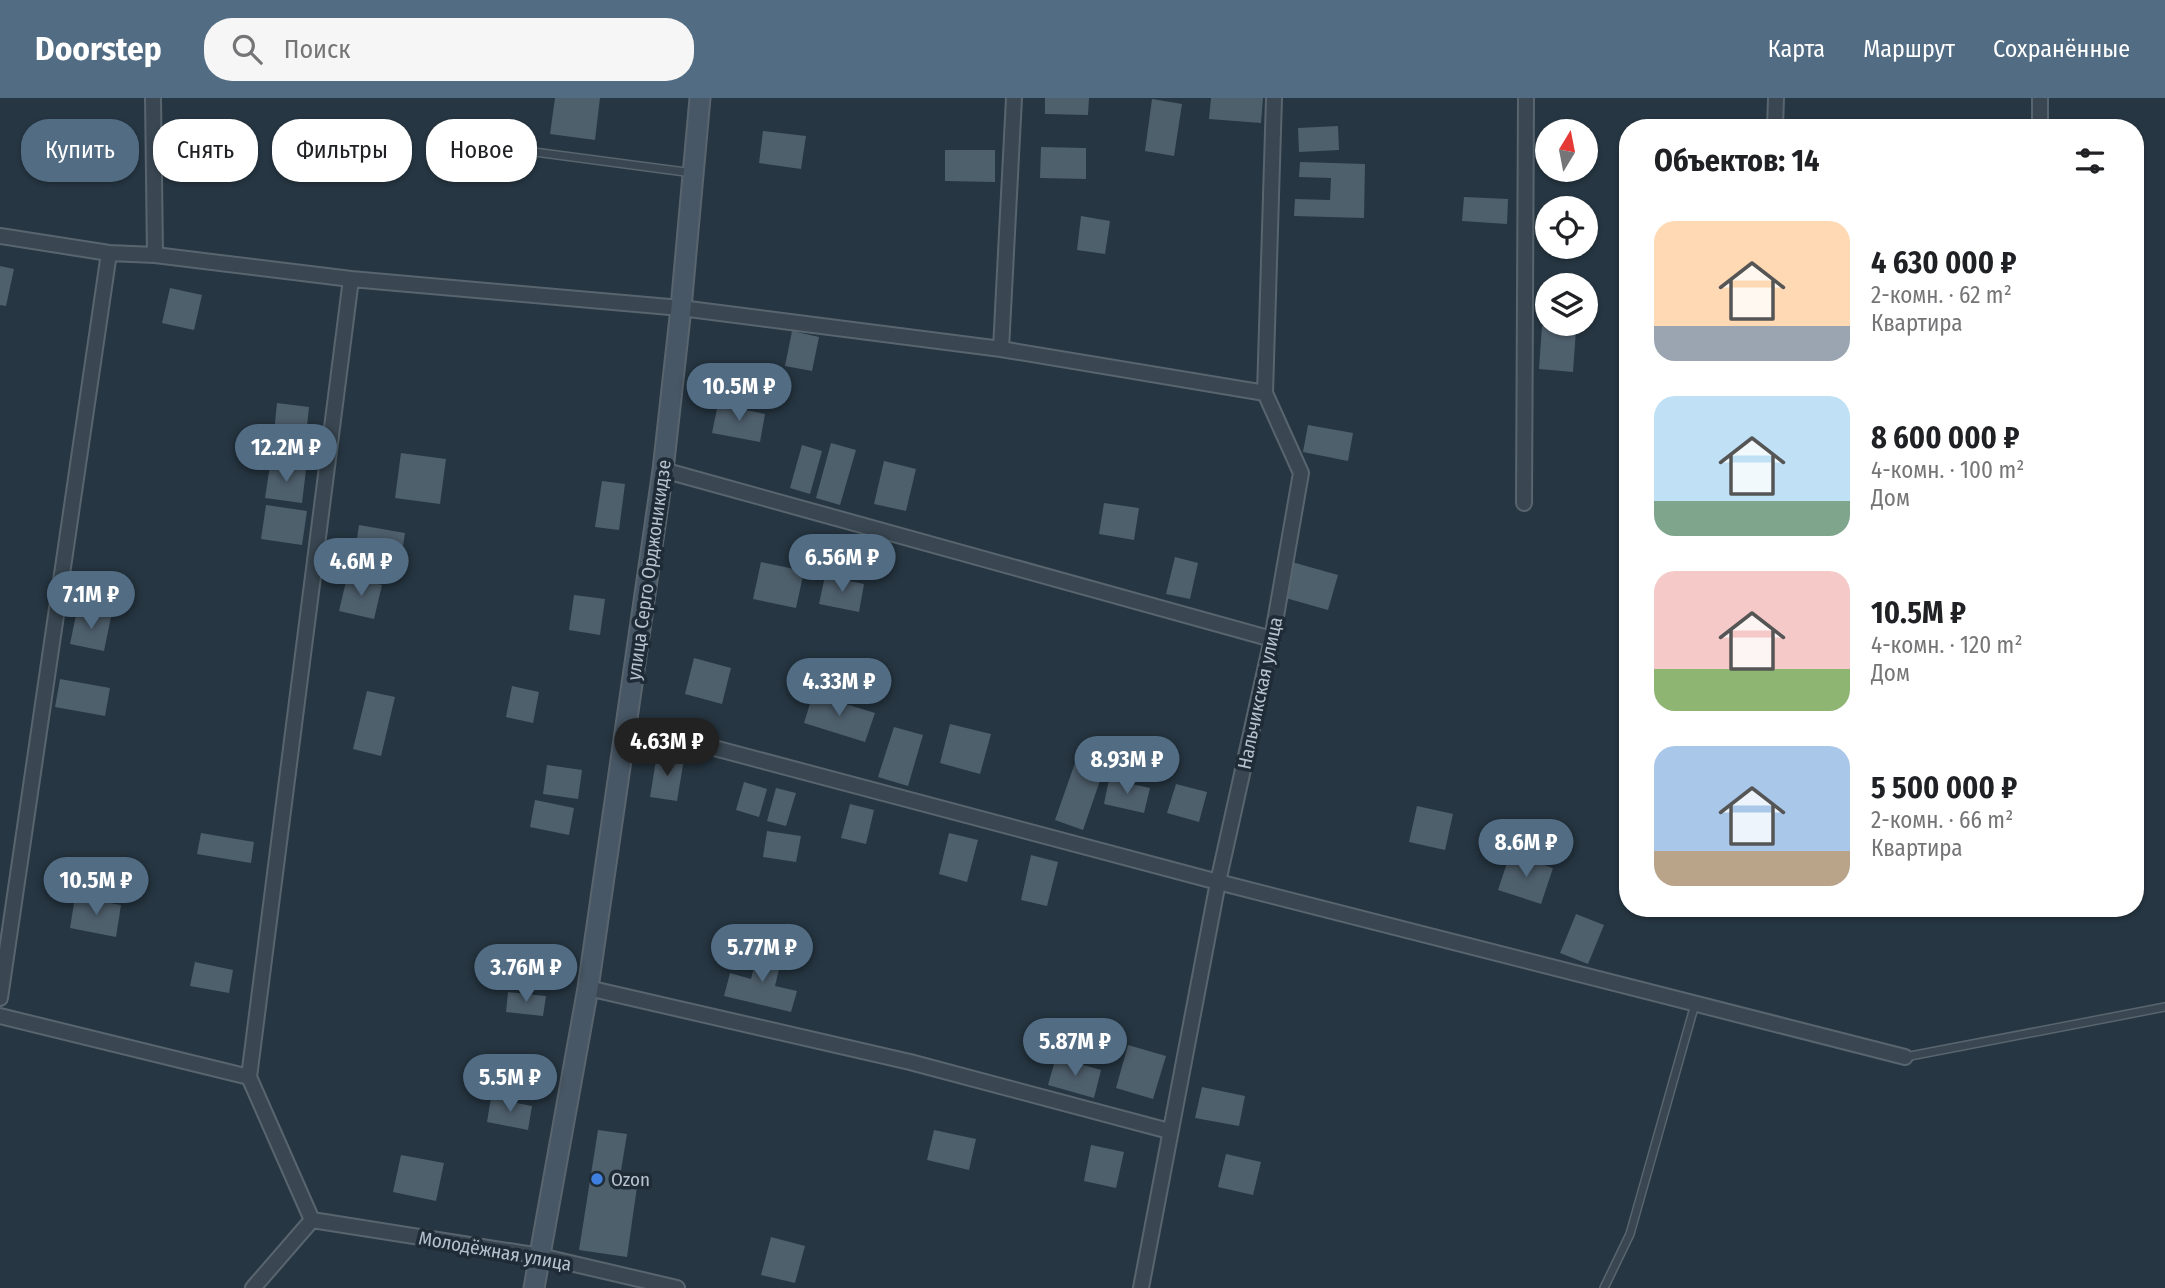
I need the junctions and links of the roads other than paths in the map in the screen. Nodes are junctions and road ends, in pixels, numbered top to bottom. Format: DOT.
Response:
graph roads {
  1 [pos="153,98"];
  2 [pos="700,98"];
  3 [pos="1014,98"];
  4 [pos="1274,98"];
  5 [pos="1526,98"];
  6 [pos="1776,98"];
  7 [pos="2040,98"];
  8 [pos="1775,119"];
  9 [pos="2040,119"];
  10 [pos="537,152"];
  11 [pos="693,173"];
  12 [pos="0,236"];
  13 [pos="109,253"];
  14 [pos="155,255"];
  15 [pos="351,279"];
  16 [pos="681,308"];
  17 [pos="1002,349"];
  18 [pos="1265,393"];
  19 [pos="663,470"];
  20 [pos="1524,503"];
  21 [pos="1272,639"];
  22 [pos="628,725"];
  23 [pos="1218,883"];
  24 [pos="588,988"];
  25 [pos="0,998"];
  26 [pos="1695,1004"];
  27 [pos="2165,1007"];
  28 [pos="0,1016"];
  29 [pos="1905,1056"];
  30 [pos="249,1077"];
  31 [pos="1169,1131"];
  32 [pos="312,1220"];
  33 [pos="540,1256"];
  34 [pos="253,1288"];
  35 [pos="534,1288"];
  36 [pos="677,1288"];
  37 [pos="1141,1288"];
  38 [pos="1604,1288"];
  1 -- 14 [label="street"];
  2 -- 11 [label="street, улица Серго Орджоникидзе"];
  3 -- 17 [label="street"];
  4 -- 18 [label="street, Нальчикская улица"];
  5 -- 20 [label="street"];
  6 -- 8 [label="street"];
  7 -- 9 [label="street"];
  10 -- 11 [label="lane"];
  11 -- 16 [label="street, улица Серго Орджоникидзе"];
  12 -- 13 [label="street"];
  13 -- 14 [label="street"];
  13 -- 25 [label="street"];
  14 -- 15 [label="street"];
  15 -- 16 [label="street"];
  15 -- 30 [label="street"];
  16 -- 17 [label="street"];
  16 -- 19 [label="street, улица Серго Орджоникидзе"];
  17 -- 18 [label="street"];
  18 -- 21 [label="street, Нальчикская улица"];
  19 -- 21 [label="street"];
  19 -- 22 [label="street, улица Серго Орджоникидзе"];
  21 -- 23 [label="street, Нальчикская улица"];
  22 -- 23 [label="street"];
  22 -- 24 [label="street, улица Серго Орджоникидзе"];
  23 -- 26 [label="street"];
  23 -- 31 [label="street, Нальчикская улица"];
  24 -- 31 [label="street"];
  24 -- 33 [label="street, улица Серго Орджоникидзе"];
  26 -- 29 [label="street"];
  26 -- 38 [label="lane"];
  27 -- 29 [label="lane"];
  28 -- 30 [label="street"];
  30 -- 32 [label="street"];
  31 -- 37 [label="street, Нальчикская улица"];
  32 -- 33 [label="street, Молодёжная улица"];
  32 -- 34 [label="street"];
  33 -- 35 [label="street, улица Серго Орджоникидзе"];
  33 -- 36 [label="street, Молодёжная улица"];
}
